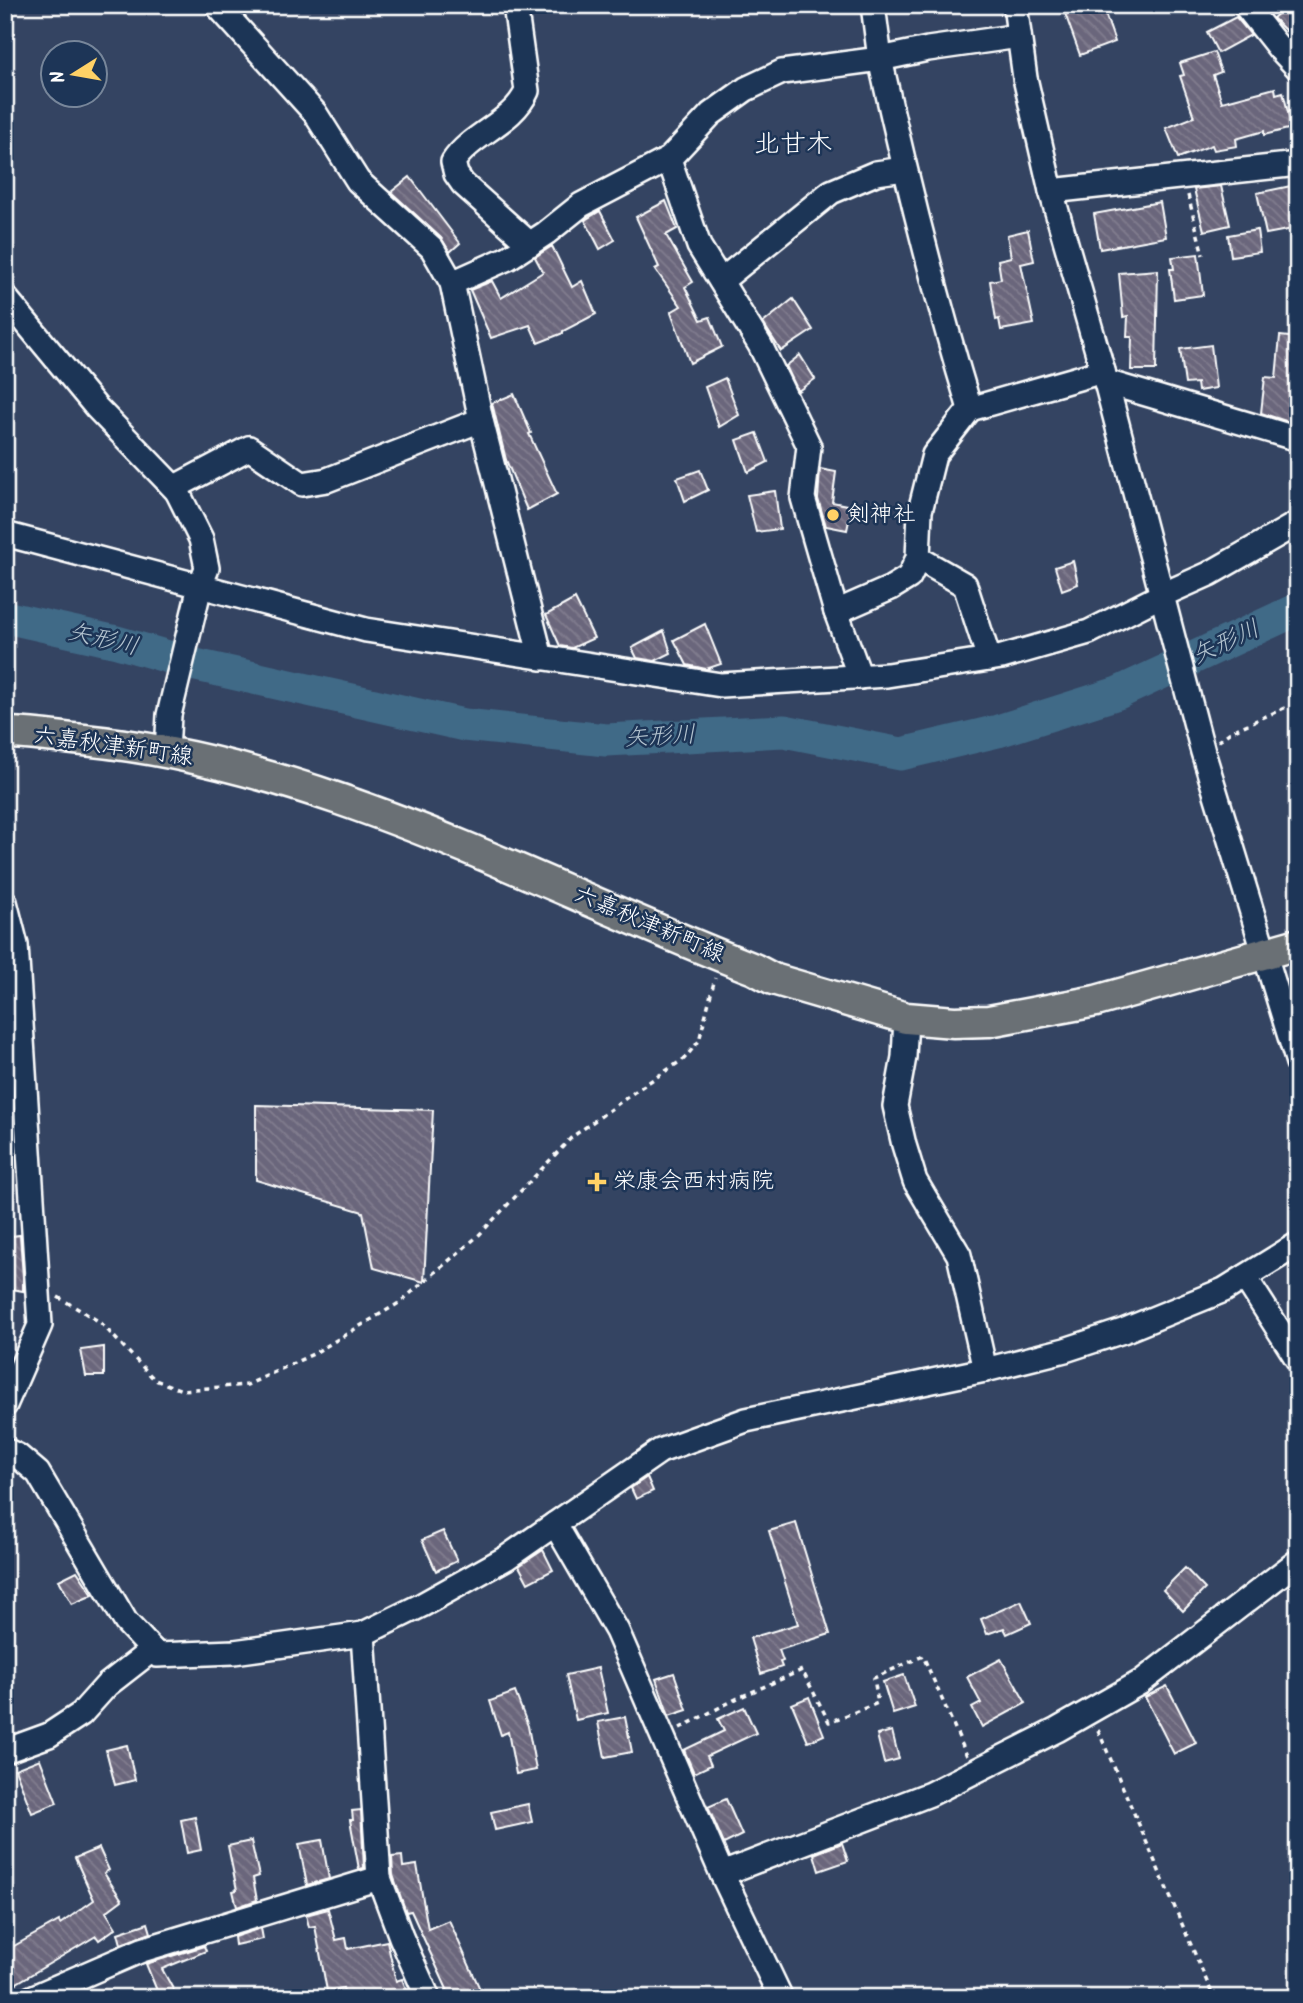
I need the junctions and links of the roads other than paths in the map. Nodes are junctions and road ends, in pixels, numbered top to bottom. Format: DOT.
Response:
graph roads {
  1 [pos="217,5"];
  2 [pos="515,5"];
  3 [pos="873,5"];
  4 [pos="1036,5"];
  5 [pos="1245,5"];
  6 [pos="1017,20"];
  7 [pos="880,59"];
  8 [pos="1298,68"];
  9 [pos="668,159"];
  10 [pos="1298,163"];
  11 [pos="904,169"];
  12 [pos="1051,191"];
  13 [pos="530,244"];
  14 [pos="721,281"];
  15 [pos="452,283"];
  16 [pos="5,297"];
  17 [pos="1105,376"];
  18 [pos="970,409"];
  19 [pos="481,420"];
  20 [pos="1298,439"];
  21 [pos="177,491"];
  22 [pos="1298,523"];
  23 [pos="5,534"];
  24 [pos="918,558"];
  25 [pos="200,586"];
  26 [pos="1162,595"];
  27 [pos="836,612"];
  28 [pos="541,658"];
  29 [pos="989,659"];
  30 [pos="860,677"];
  31 [pos="5,733"];
  32 [pos="167,752"];
  33 [pos="5,902"];
  34 [pos="1298,944"];
  35 [pos="1264,953"];
  36 [pos="906,1018"];
  37 [pos="1298,1063"];
  38 [pos="1298,1244"];
  39 [pos="1245,1277"];
  40 [pos="1298,1360"];
  41 [pos="985,1370"];
  42 [pos="5,1405"];
  43 [pos="5,1450"];
  44 [pos="555,1524"];
  45 [pos="1298,1561"];
  46 [pos="363,1634"];
  47 [pos="152,1650"];
  48 [pos="5,1751"];
  49 [pos="722,1874"];
  50 [pos="379,1878"];
  51 [pos="31,1998"];
  52 [pos="428,1998"];
  53 [pos="781,1998"];
  1 -- 15 [label="street"];
  2 -- 13 [label="street"];
  3 -- 7 [label="street"];
  4 -- 6 [label="street"];
  5 -- 8 [label="street"];
  6 -- 7 [label="street"];
  6 -- 12 [label="street"];
  7 -- 9 [label="street"];
  7 -- 11 [label="street"];
  9 -- 13 [label="street"];
  9 -- 14 [label="street"];
  10 -- 12 [label="street"];
  11 -- 14 [label="street"];
  11 -- 18 [label="street"];
  12 -- 17 [label="street"];
  13 -- 15 [label="street"];
  14 -- 27 [label="street"];
  15 -- 19 [label="street"];
  16 -- 21 [label="street"];
  17 -- 18 [label="street"];
  17 -- 20 [label="street"];
  17 -- 26 [label="street"];
  18 -- 24 [label="street"];
  19 -- 21 [label="street"];
  19 -- 28 [label="street"];
  21 -- 25 [label="street"];
  22 -- 26 [label="street"];
  23 -- 25 [label="street"];
  24 -- 27 [label="street"];
  24 -- 29 [label="street"];
  25 -- 28 [label="street"];
  25 -- 32 [label="street"];
  26 -- 29 [label="street"];
  26 -- 35 [label="street"];
  27 -- 30 [label="street"];
  28 -- 30 [label="street"];
  29 -- 30 [label="street"];
  31 -- 32 [label="main road, 六嘉秋津新町線"];
  32 -- 36 [label="main road, 六嘉秋津新町線"];
  33 -- 42 [label="street"];
  34 -- 35 [label="main road, 六嘉秋津新町線"];
  35 -- 36 [label="main road, 六嘉秋津新町線"];
  35 -- 37 [label="street"];
  36 -- 41 [label="street"];
  38 -- 39 [label="street"];
  39 -- 40 [label="street"];
  39 -- 41 [label="street"];
  41 -- 44 [label="street"];
  43 -- 47 [label="street"];
  44 -- 46 [label="street"];
  44 -- 49 [label="street"];
  45 -- 49 [label="street"];
  46 -- 47 [label="street"];
  46 -- 50 [label="street"];
  47 -- 48 [label="street"];
  49 -- 53 [label="street"];
  50 -- 51 [label="street"];
  50 -- 52 [label="street"];
}
